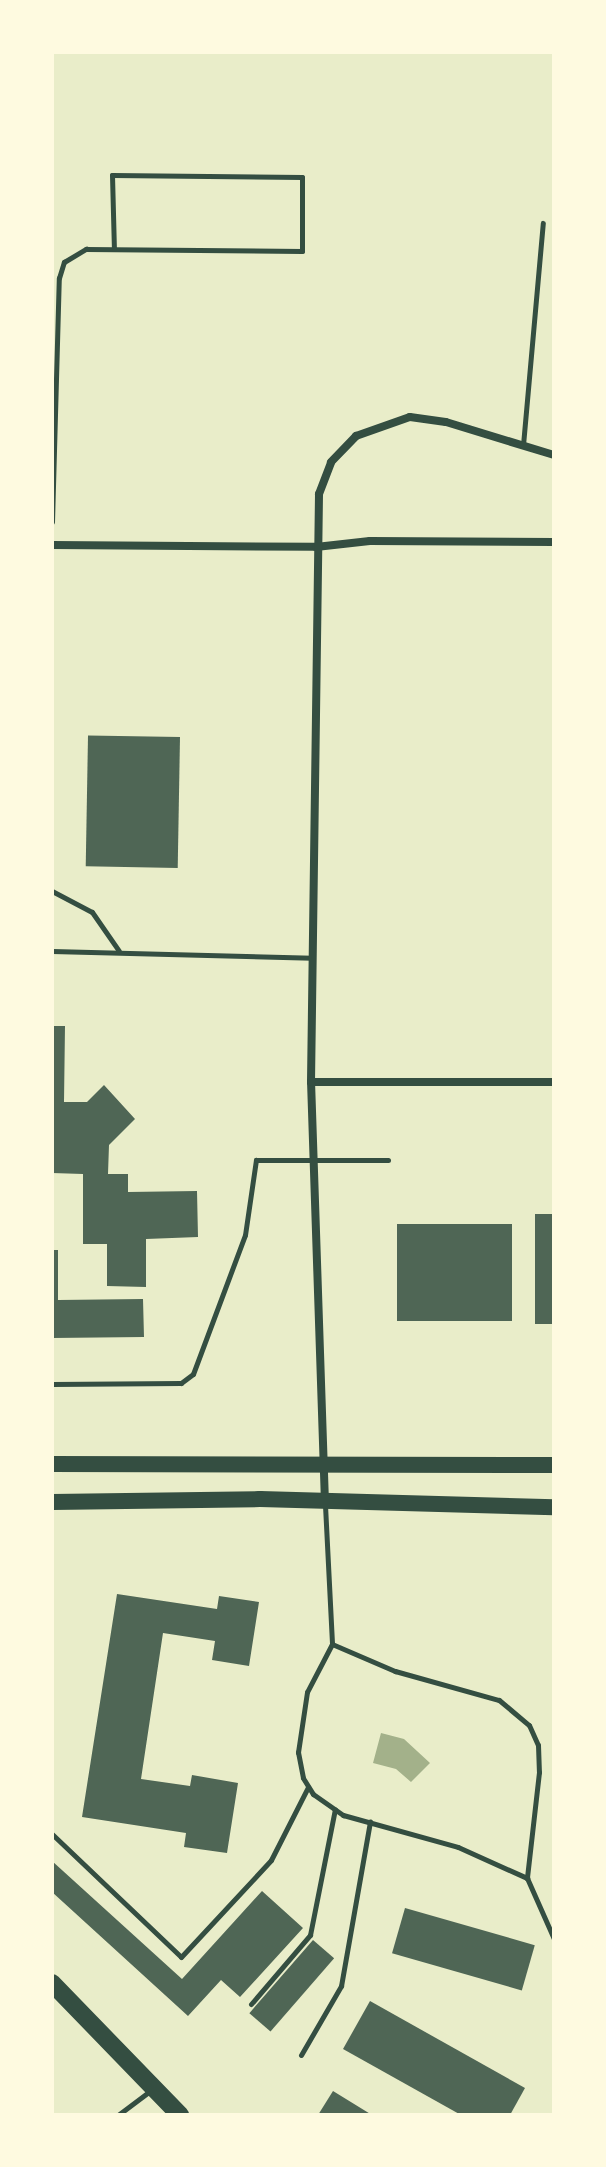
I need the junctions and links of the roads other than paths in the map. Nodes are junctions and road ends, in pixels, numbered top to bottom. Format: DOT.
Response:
graph roads {
  1 [pos="543,223"];
  2 [pos="114,249"];
  3 [pos="523,446"];
  4 [pos="554,455"];
  5 [pos="52,522"];
  6 [pos="554,542"];
  7 [pos="52,545"];
  8 [pos="316,547"];
  9 [pos="52,891"];
  10 [pos="52,951"];
  11 [pos="119,952"];
  12 [pos="312,958"];
  13 [pos="311,1082"];
  14 [pos="554,1082"];
  15 [pos="313,1160"];
  16 [pos="388,1160"];
  17 [pos="52,1384"];
  18 [pos="52,1464"];
  19 [pos="323,1464"];
  20 [pos="554,1465"];
  21 [pos="52,1502"];
  22 [pos="325,1503"];
  23 [pos="554,1507"];
  24 [pos="332,1644"];
  25 [pos="308,1786"];
  26 [pos="335,1809"];
  27 [pos="370,1822"];
  28 [pos="52,1834"];
  29 [pos="527,1878"];
  30 [pos="554,1939"];
  31 [pos="52,1983"];
  32 [pos="251,2004"];
  33 [pos="301,2055"];
  34 [pos="153,2087"];
  35 [pos="118,2115"];
  36 [pos="180,2115"];
  1 -- 3 [label="lane"];
  2 -- 2 [label="lane"];
  2 -- 5 [label="lane"];
  3 -- 4 [label="street"];
  3 -- 8 [label="street"];
  6 -- 8 [label="street"];
  7 -- 8 [label="street"];
  8 -- 12 [label="street"];
  9 -- 11 [label="lane"];
  10 -- 11 [label="lane"];
  11 -- 12 [label="lane"];
  12 -- 13 [label="street"];
  13 -- 14 [label="street"];
  13 -- 15 [label="street"];
  15 -- 16 [label="lane"];
  15 -- 17 [label="lane"];
  15 -- 19 [label="street"];
  18 -- 19 [label="main road"];
  19 -- 20 [label="main road"];
  19 -- 22 [label="street"];
  21 -- 22 [label="main road"];
  22 -- 23 [label="main road"];
  22 -- 24 [label="lane"];
  24 -- 25 [label="lane"];
  24 -- 29 [label="lane"];
  25 -- 26 [label="lane"];
  25 -- 28 [label="lane"];
  26 -- 27 [label="lane"];
  26 -- 32 [label="lane"];
  27 -- 29 [label="lane"];
  27 -- 33 [label="lane"];
  29 -- 30 [label="lane"];
  31 -- 34 [label="main road"];
  34 -- 35 [label="lane"];
  34 -- 36 [label="main road"];
}
